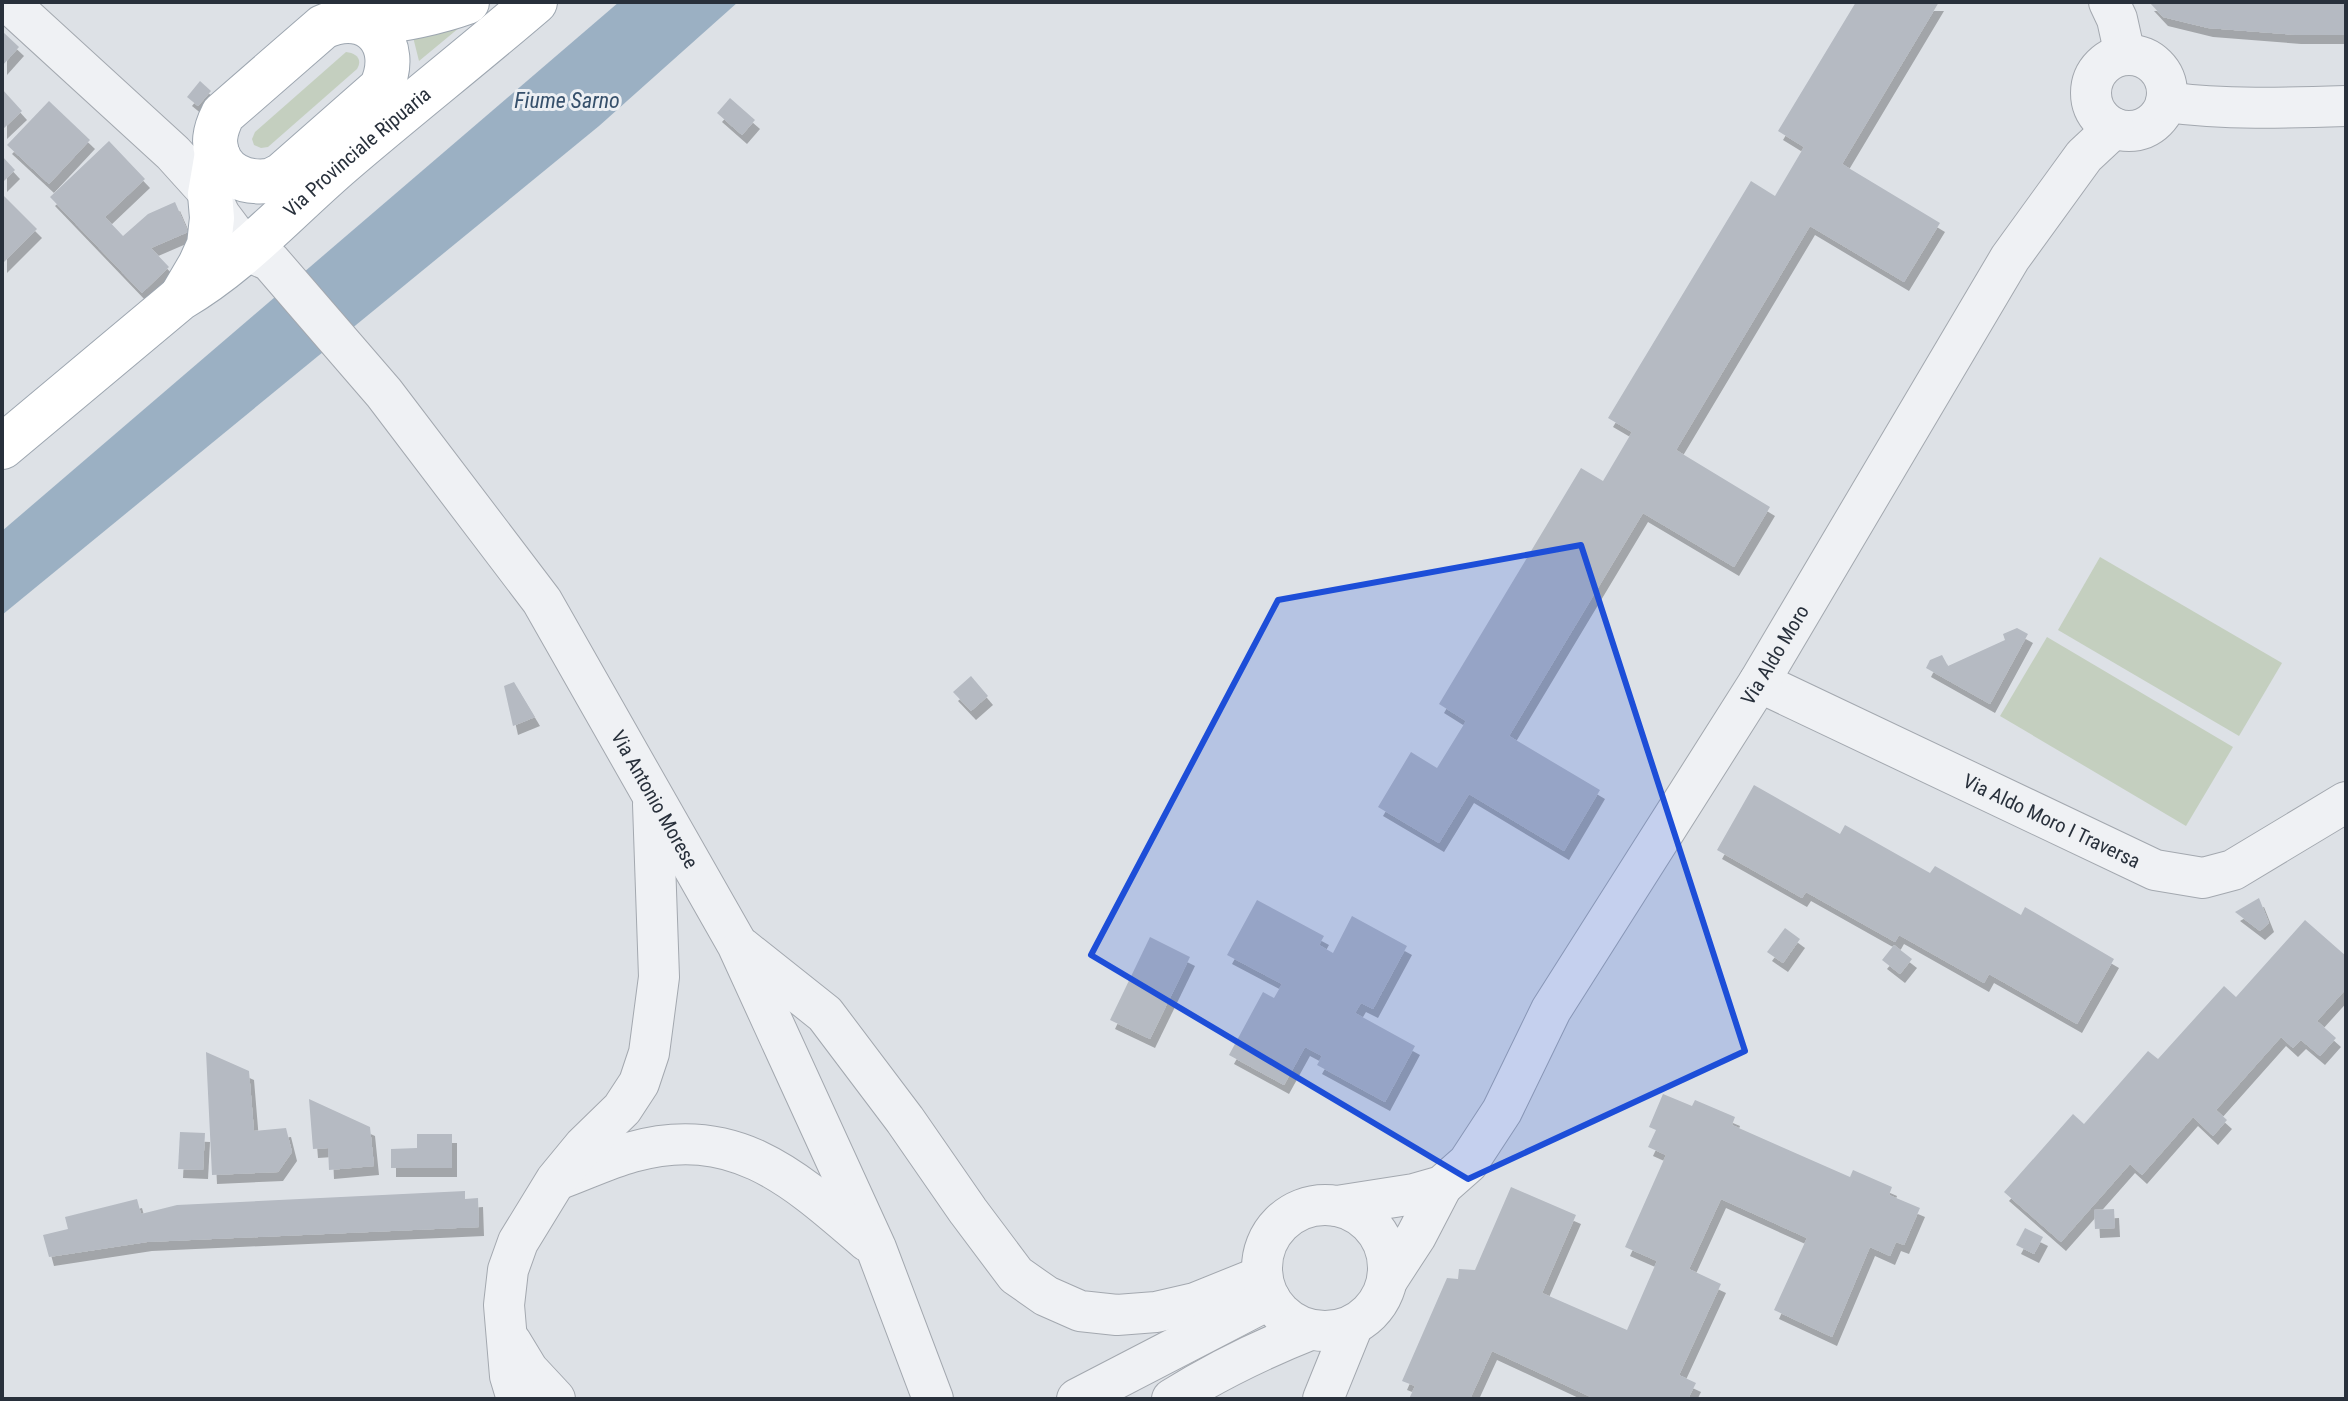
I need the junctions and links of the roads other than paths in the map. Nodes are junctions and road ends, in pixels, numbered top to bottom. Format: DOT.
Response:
graph roads {
  1 [pos="8,2"];
  2 [pos="467,2"];
  3 [pos="535,2"];
  4 [pos="2109,2"];
  5 [pos="366,24"];
  6 [pos="2125,55"];
  7 [pos="381,88"];
  8 [pos="2166,102"];
  9 [pos="2346,106"];
  10 [pos="2114,128"];
  11 [pos="153,132"];
  12 [pos="214,158"];
  13 [pos="346,159"];
  14 [pos="264,182"];
  15 [pos="264,246"];
  16 [pos="179,299"];
  17 [pos="2,447"];
  18 [pos="1759,682"];
  19 [pos="653,796"];
  20 [pos="2346,802"];
  21 [pos="737,944"];
  22 [pos="556,1180"];
  23 [pos="1442,1186"];
  24 [pos="1337,1206"];
  25 [pos="876,1248"];
  26 [pos="1388,1279"];
  27 [pos="1266,1287"];
  28 [pos="1353,1325"];
  29 [pos="1310,1330"];
  30 [pos="507,1336"];
  31 [pos="517,1399"];
  32 [pos="555,1399"];
  33 [pos="933,1399"];
  34 [pos="1077,1399"];
  35 [pos="1172,1399"];
  36 [pos="1323,1399"];
  1 -- 11 [label="street, Via Antonio Morese"];
  2 -- 5 [label="main road"];
  3 -- 13 [label="main road, Via Provinciale Ripuaria"];
  4 -- 6 [label="street"];
  5 -- 7 [label="main road, Via Provinciale Ripuaria"];
  5 -- 12 [label="main road"];
  6 -- 8 [label="street"];
  6 -- 10 [label="street"];
  7 -- 13 [label="main road"];
  7 -- 14 [label="main road, Via Provinciale Ripuaria"];
  8 -- 9 [label="street"];
  8 -- 10 [label="street"];
  10 -- 18 [label="street, Via Aldo Moro"];
  11 -- 12 [label="street, Via Antonio Morese"];
  11 -- 12 [label="street"];
  12 -- 14 [label="main road"];
  12 -- 15 [label="street, Via Antonio Morese"];
  12 -- 16 [label="main road, Via Provinciale Ripuaria"];
  13 -- 14 [label="main road"];
  13 -- 15 [label="main road, Via Provinciale Ripuaria"];
  15 -- 16 [label="main road, Via Provinciale Ripuaria"];
  15 -- 19 [label="street, Via Antonio Morese"];
  16 -- 17 [label="main road, Via Provinciale Ripuaria"];
  18 -- 20 [label="street, Via Aldo Moro I Traversa"];
  18 -- 23 [label="street, Via Aldo Moro"];
  19 -- 21 [label="street, Via Antonio Morese"];
  19 -- 22 [label="street"];
  21 -- 25 [label="street, Via Antonio Morese"];
  21 -- 27 [label="street"];
  22 -- 25 [label="street"];
  22 -- 30 [label="street"];
  23 -- 24 [label="street"];
  23 -- 26 [label="street"];
  24 -- 26 [label="street"];
  24 -- 27 [label="street"];
  25 -- 33 [label="street, Via Antonio Morese"];
  26 -- 28 [label="street"];
  27 -- 29 [label="street"];
  27 -- 34 [label="street"];
  28 -- 29 [label="street"];
  28 -- 36 [label="street"];
  29 -- 35 [label="street"];
  30 -- 31 [label="street"];
  30 -- 32 [label="street"];
}
